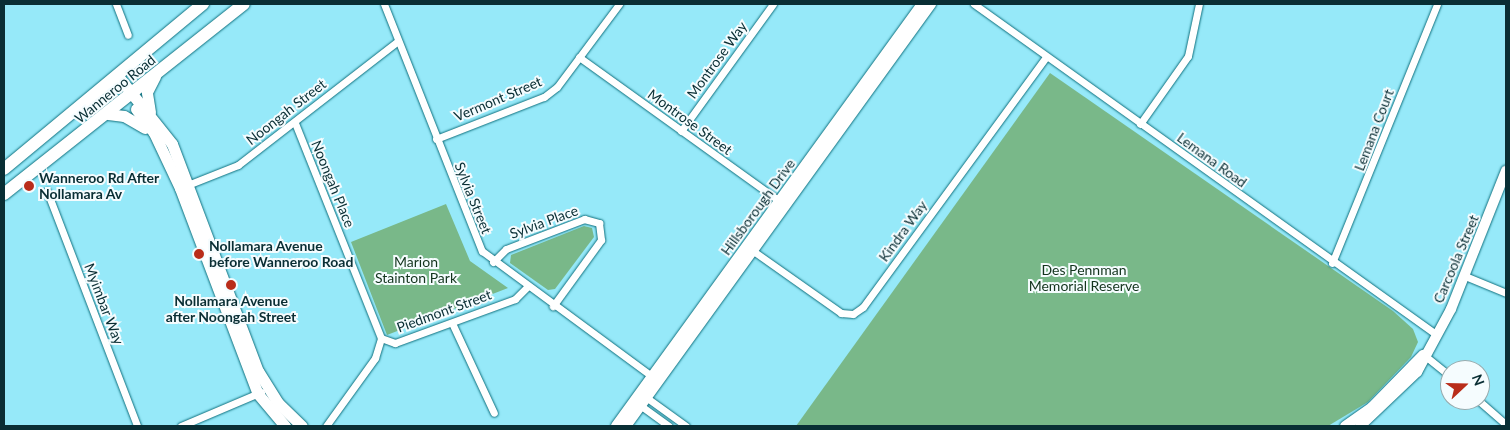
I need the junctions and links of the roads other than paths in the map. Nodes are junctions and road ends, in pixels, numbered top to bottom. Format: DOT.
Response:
graph roads {
  1 [pos="116,4"];
  2 [pos="203,4"];
  3 [pos="244,4"];
  4 [pos="384,4"];
  5 [pos="619,4"];
  6 [pos="773,4"];
  7 [pos="922,4"];
  8 [pos="931,4"];
  9 [pos="974,4"];
  10 [pos="1199,4"];
  11 [pos="1437,4"];
  12 [pos="128,35"];
  13 [pos="398,41"];
  14 [pos="579,57"];
  15 [pos="1046,57"];
  16 [pos="115,76"];
  17 [pos="155,76"];
  18 [pos="130,97"];
  19 [pos="108,114"];
  20 [pos="152,117"];
  21 [pos="295,123"];
  22 [pos="1140,124"];
  23 [pos="681,131"];
  24 [pos="156,137"];
  25 [pos="436,139"];
  26 [pos="4,169"];
  27 [pos="1506,171"];
  28 [pos="184,186"];
  29 [pos="47,191"];
  30 [pos="4,194"];
  31 [pos="783,203"];
  32 [pos="751,249"];
  33 [pos="493,262"];
  34 [pos="1332,263"];
  35 [pos="1465,276"];
  36 [pos="527,287"];
  37 [pos="1506,293"];
  38 [pos="553,306"];
  39 [pos="452,322"];
  40 [pos="1437,335"];
  41 [pos="381,338"];
  42 [pos="1424,354"];
  43 [pos="1440,368"];
  44 [pos="656,379"];
  45 [pos="263,391"];
  46 [pos="641,400"];
  47 [pos="1490,410"];
  48 [pos="494,412"];
  49 [pos="1506,424"];
  50 [pos="137,426"];
  51 [pos="182,426"];
  52 [pos="285,426"];
  53 [pos="302,426"];
  54 [pos="326,426"];
  55 [pos="616,426"];
  56 [pos="626,426"];
  57 [pos="669,426"];
  58 [pos="686,426"];
  59 [pos="1346,426"];
  60 [pos="1360,426"];
  1 -- 12 [label="street"];
  2 -- 16 [label="highway, Wanneroo Road"];
  3 -- 17 [label="highway, Wanneroo Road"];
  4 -- 13 [label="street, Sylvia Street"];
  5 -- 14 [label="street, Vermont Street"];
  6 -- 23 [label="street, Montrose Way"];
  7 -- 31 [label="street, Hillsborough Drive"];
  8 -- 31 [label="street, Hillsborough Drive"];
  9 -- 15 [label="street, Lemana Road"];
  10 -- 22 [label="street"];
  11 -- 34 [label="street, Lemana Court"];
  13 -- 21 [label="street, Noongah Street"];
  13 -- 25 [label="street, Sylvia Street"];
  14 -- 23 [label="street, Montrose Street"];
  14 -- 25 [label="street, Vermont Street"];
  15 -- 22 [label="street, Lemana Road"];
  15 -- 32 [label="street, Kindra Way"];
  16 -- 18 [label="main road"];
  16 -- 26 [label="highway, Wanneroo Road"];
  17 -- 18 [label="highway, Wanneroo Road"];
  17 -- 20 [label="main road"];
  18 -- 19 [label="highway, Wanneroo Road"];
  18 -- 20 [label="main road"];
  18 -- 24 [label="main road"];
  19 -- 24 [label="main road"];
  19 -- 30 [label="highway, Wanneroo Road"];
  20 -- 28 [label="main road"];
  21 -- 28 [label="street, Noongah Street"];
  21 -- 41 [label="street, Noongah Place"];
  22 -- 34 [label="street, Lemana Road"];
  23 -- 31 [label="street, Montrose Street"];
  24 -- 28 [label="main road"];
  25 -- 33 [label="street, Sylvia Street"];
  27 -- 35 [label="street, Carcoola Street"];
  28 -- 45 [label="main road"];
  29 -- 50 [label="street, Myimbar Way"];
  31 -- 32 [label="street, Hillsborough Drive"];
  32 -- 44 [label="street, Hillsborough Drive"];
  33 -- 36 [label="street, Sylvia Street"];
  33 -- 38 [label="street, Sylvia Place"];
  34 -- 40 [label="street, Lemana Road"];
  35 -- 37 [label="street"];
  35 -- 40 [label="street, Carcoola Street"];
  36 -- 38 [label="street, Sylvia Street"];
  36 -- 39 [label="street, Piedmont Street"];
  38 -- 44 [label="street, Sylvia Street"];
  39 -- 41 [label="street, Piedmont Street"];
  39 -- 48 [label="street"];
  40 -- 42 [label="street, Carcoola Street"];
  41 -- 54 [label="street, Piedmont Street"];
  42 -- 43 [label="street"];
  42 -- 59 [label="street, Carcoola Street"];
  42 -- 60 [label="street, Carcoola Street"];
  44 -- 46 [label="street, Hillsborough Drive"];
  45 -- 51 [label="street"];
  45 -- 52 [label="main road"];
  45 -- 53 [label="main road"];
  46 -- 55 [label="street, Hillsborough Drive"];
  46 -- 56 [label="street, Hillsborough Drive"];
  46 -- 57 [label="street"];
  46 -- 58 [label="street"];
  47 -- 49 [label="street"];
}
